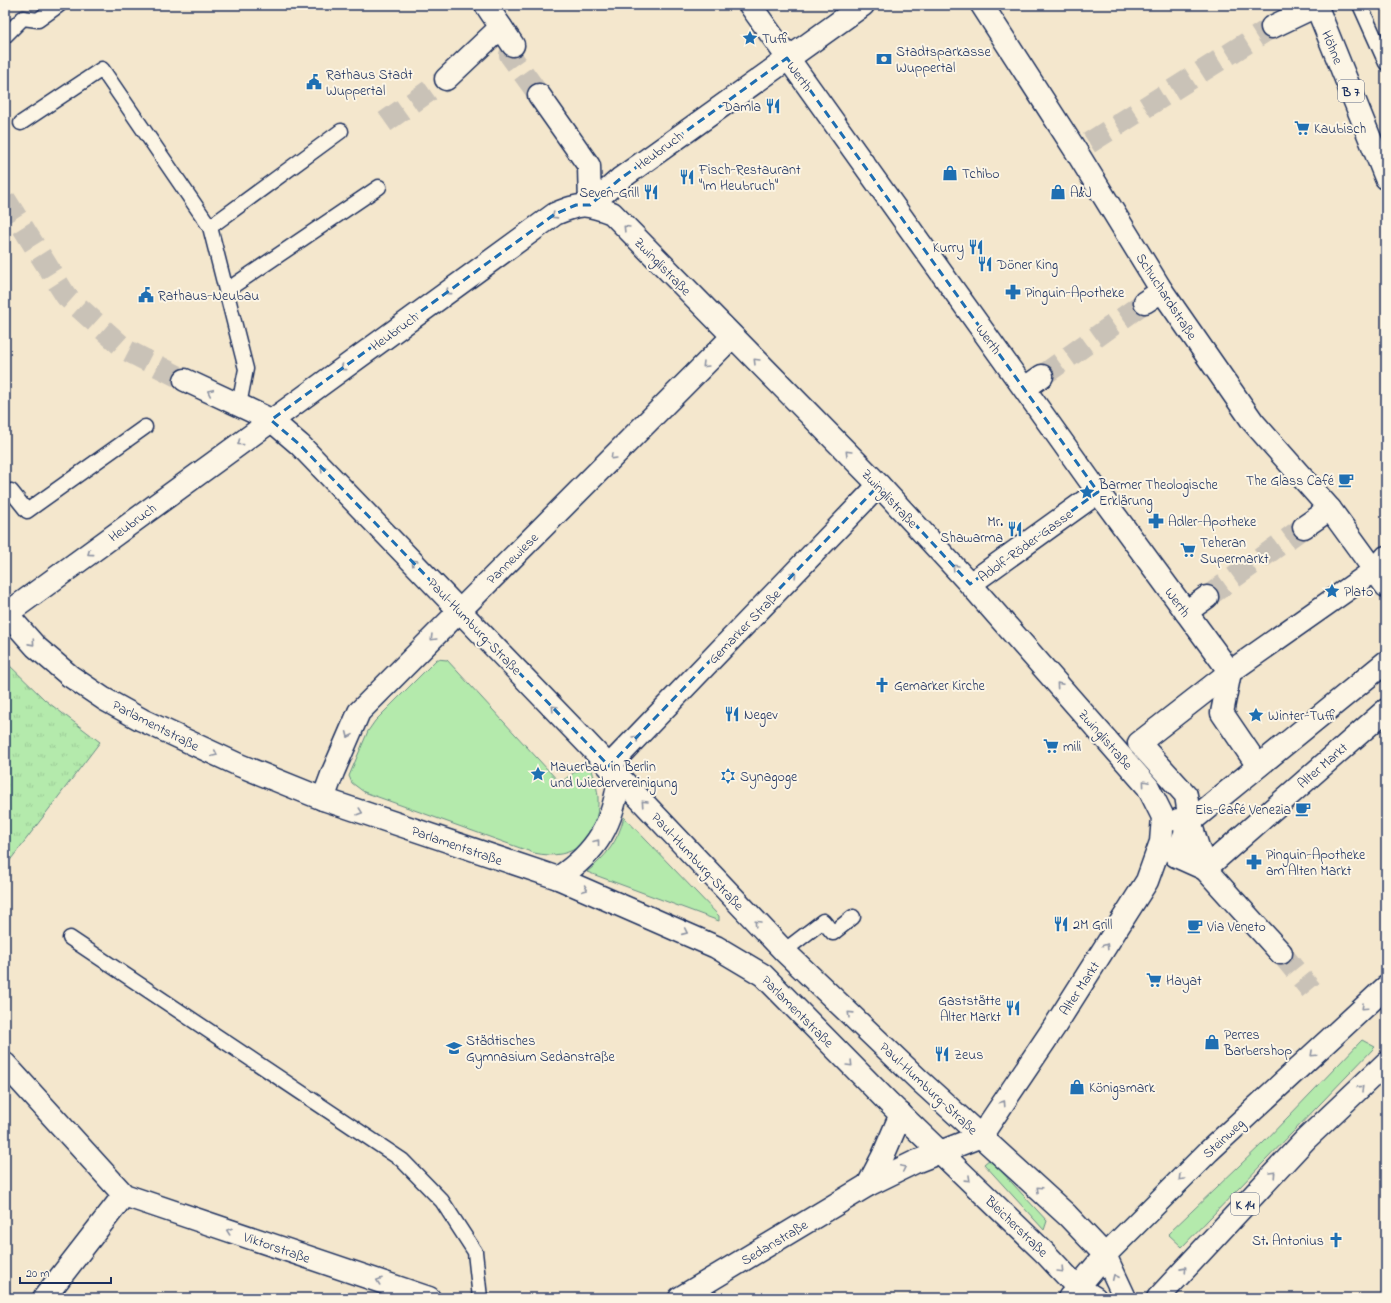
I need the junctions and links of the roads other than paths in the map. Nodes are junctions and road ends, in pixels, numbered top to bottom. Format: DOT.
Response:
graph roads {
  1 [pos="59,5"];
  2 [pos="486,5"];
  3 [pos="750,5"];
  4 [pos="863,5"];
  5 [pos="982,5"];
  6 [pos="1360,5"];
  7 [pos="1316,6"];
  8 [pos="501,27"];
  9 [pos="1272,27"];
  10 [pos="5,36"];
  11 [pos="513,45"];
  12 [pos="787,58"];
  13 [pos="1386,63"];
  14 [pos="446,79"];
  15 [pos="539,95"];
  16 [pos="21,123"];
  17 [pos="341,131"];
  18 [pos="1386,178"];
  19 [pos="380,187"];
  20 [pos="590,205"];
  21 [pos="210,227"];
  22 [pos="227,290"];
  23 [pos="732,337"];
  24 [pos="185,380"];
  25 [pos="239,405"];
  26 [pos="271,420"];
  27 [pos="144,427"];
  28 [pos="879,485"];
  29 [pos="12,491"];
  30 [pos="1098,492"];
  31 [pos="1330,509"];
  32 [pos="1304,527"];
  33 [pos="1382,571"];
  34 [pos="970,584"];
  35 [pos="1207,597"];
  36 [pos="460,610"];
  37 [pos="1186,612"];
  38 [pos="5,613"];
  39 [pos="1386,662"];
  40 [pos="1230,672"];
  41 [pos="1386,710"];
  42 [pos="1258,766"];
  43 [pos="614,771"];
  44 [pos="323,800"];
  45 [pos="1163,817"];
  46 [pos="1190,822"];
  47 [pos="1205,869"];
  48 [pos="558,878"];
  49 [pos="854,917"];
  50 [pos="70,938"];
  51 [pos="784,951"];
  52 [pos="1281,953"];
  53 [pos="1386,987"];
  54 [pos="1386,1063"];
  55 [pos="5,1064"];
  56 [pos="894,1109"];
  57 [pos="981,1136"];
  58 [pos="940,1152"];
  59 [pos="868,1185"];
  60 [pos="124,1195"];
  61 [pos="1105,1255"];
  62 [pos="1073,1292"];
  63 [pos="44,1298"];
  64 [pos="429,1298"];
  65 [pos="480,1298"];
  66 [pos="680,1298"];
  67 [pos="1096,1298"];
  68 [pos="1125,1298"];
  69 [pos="1158,1298"];
  1 -- 10 [label="lane"];
  2 -- 8 [label="street"];
  3 -- 12 [label="street, Werth"];
  4 -- 12 [label="street, Heubruch"];
  5 -- 31 [label="street, Schuchardstraße"];
  6 -- 13 [label="lane"];
  7 -- 9 [label="street"];
  7 -- 18 [label="street, Höhne / B 7"];
  8 -- 11 [label="street"];
  8 -- 14 [label="street"];
  12 -- 20 [label="street, Heubruch"];
  12 -- 30 [label="street, Werth"];
  15 -- 20 [label="street"];
  16 -- 21 [label="lane"];
  17 -- 21 [label="lane"];
  19 -- 22 [label="lane"];
  23 -- 20 [label="street, Zwinglistraße, one-way"];
  20 -- 26 [label="street, Heubruch, one-way"];
  21 -- 22 [label="lane"];
  22 -- 25 [label="lane"];
  28 -- 23 [label="street, Zwinglistraße, one-way"];
  23 -- 36 [label="street, Pannewiese, one-way"];
  25 -- 24 [label="street, Paul-Humburg-Straße, one-way"];
  25 -- 26 [label="street, Paul-Humburg-Straße"];
  36 -- 26 [label="street, Paul-Humburg-Straße, one-way"];
  26 -- 38 [label="street, Heubruch, one-way"];
  27 -- 29 [label="lane"];
  34 -- 28 [label="street, Zwinglistraße, one-way"];
  43 -- 28 [label="street, Gemarker Straße, one-way"];
  30 -- 34 [label="street, Adolf-Röder-Gasse"];
  30 -- 37 [label="street, Werth"];
  31 -- 32 [label="street"];
  31 -- 33 [label="street, Schuchardstraße"];
  33 -- 40 [label="street"];
  45 -- 34 [label="street, Zwinglistraße, one-way"];
  35 -- 37 [label="street"];
  43 -- 36 [label="street, Paul-Humburg-Straße, one-way"];
  36 -- 44 [label="street, Pannewiese, one-way"];
  37 -- 40 [label="street, Werth"];
  38 -- 44 [label="street, Parlamentstraße, one-way"];
  39 -- 42 [label="street"];
  40 -- 42 [label="street"];
  40 -- 46 [label="street"];
  41 -- 47 [label="street, Alter Markt"];
  42 -- 46 [label="street"];
  48 -- 43 [label="street, one-way"];
  51 -- 43 [label="street, Paul-Humburg-Straße, one-way"];
  44 -- 48 [label="street, Parlamentstraße, one-way"];
  45 -- 46 [label="street"];
  57 -- 45 [label="street, Alter Markt, one-way"];
  46 -- 47 [label="street"];
  47 -- 52 [label="street"];
  48 -- 56 [label="street, Parlamentstraße, one-way"];
  49 -- 51 [label="lane"];
  50 -- 65 [label="lane"];
  57 -- 51 [label="street, Paul-Humburg-Straße, one-way"];
  53 -- 61 [label="street, Steinweg, one-way"];
  69 -- 54 [label="street, K 14, one-way"];
  55 -- 60 [label="street, Viktorstraße"];
  56 -- 58 [label="street"];
  56 -- 59 [label="street"];
  57 -- 58 [label="street"];
  61 -- 57 [label="street, Paul-Humburg-Straße, one-way"];
  59 -- 58 [label="street, Sedanstraße, one-way"];
  58 -- 62 [label="street, Bleicherstraße, one-way"];
  59 -- 66 [label="street, Sedanstraße"];
  60 -- 63 [label="street"];
  64 -- 60 [label="street, Viktorstraße, one-way"];
  61 -- 62 [label="street, Steinweg"];
  68 -- 61 [label="street, Paul-Humburg-Straße, one-way"];
  62 -- 67 [label="street, Bleicherstraße"];
}
